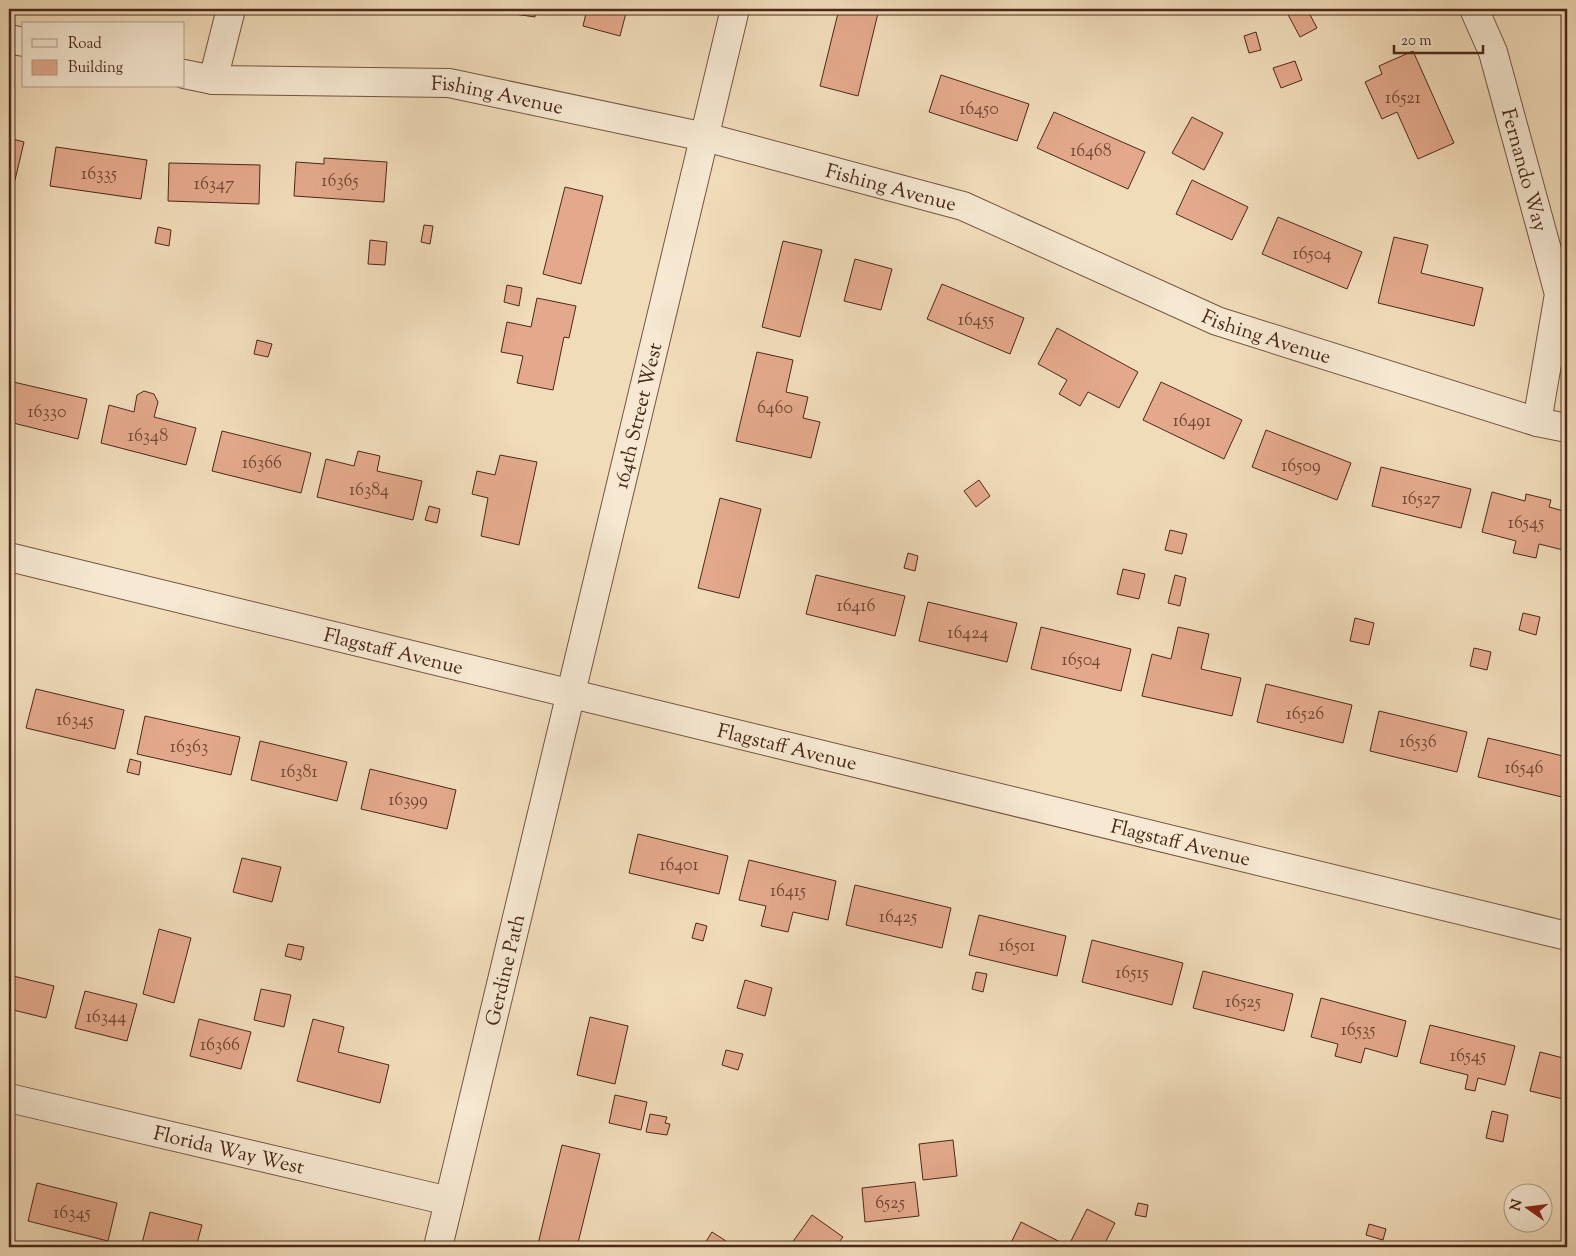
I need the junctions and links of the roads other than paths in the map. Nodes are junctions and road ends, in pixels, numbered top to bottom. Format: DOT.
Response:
graph roads {
  1 [pos="231,9"];
  2 [pos="735,9"];
  3 [pos="1474,9"];
  4 [pos="9,39"];
  5 [pos="22,42"];
  6 [pos="185,74"];
  7 [pos="213,80"];
  8 [pos="705,138"];
  9 [pos="1537,422"];
  10 [pos="1567,428"];
  11 [pos="9,557"];
  12 [pos="572,693"];
  13 [pos="1567,936"];
  14 [pos="9,1098"];
  15 [pos="449,1200"];
  16 [pos="438,1247"];
  1 -- 7 [label="street"];
  2 -- 8 [label="street, 164th Street West"];
  3 -- 9 [label="street, Fernando Way"];
  4 -- 5 [label="street"];
  6 -- 7 [label="street, Fishing Avenue"];
  7 -- 8 [label="street, Fishing Avenue"];
  8 -- 9 [label="street, Fishing Avenue"];
  8 -- 12 [label="street, 164th Street West"];
  9 -- 10 [label="street, Fishing Avenue"];
  11 -- 12 [label="street, Flagstaff Avenue"];
  12 -- 13 [label="street, Flagstaff Avenue"];
  12 -- 15 [label="street, Gerdine Path"];
  14 -- 15 [label="street, Florida Way West"];
  15 -- 16 [label="street, Gerdine Path"];
}
